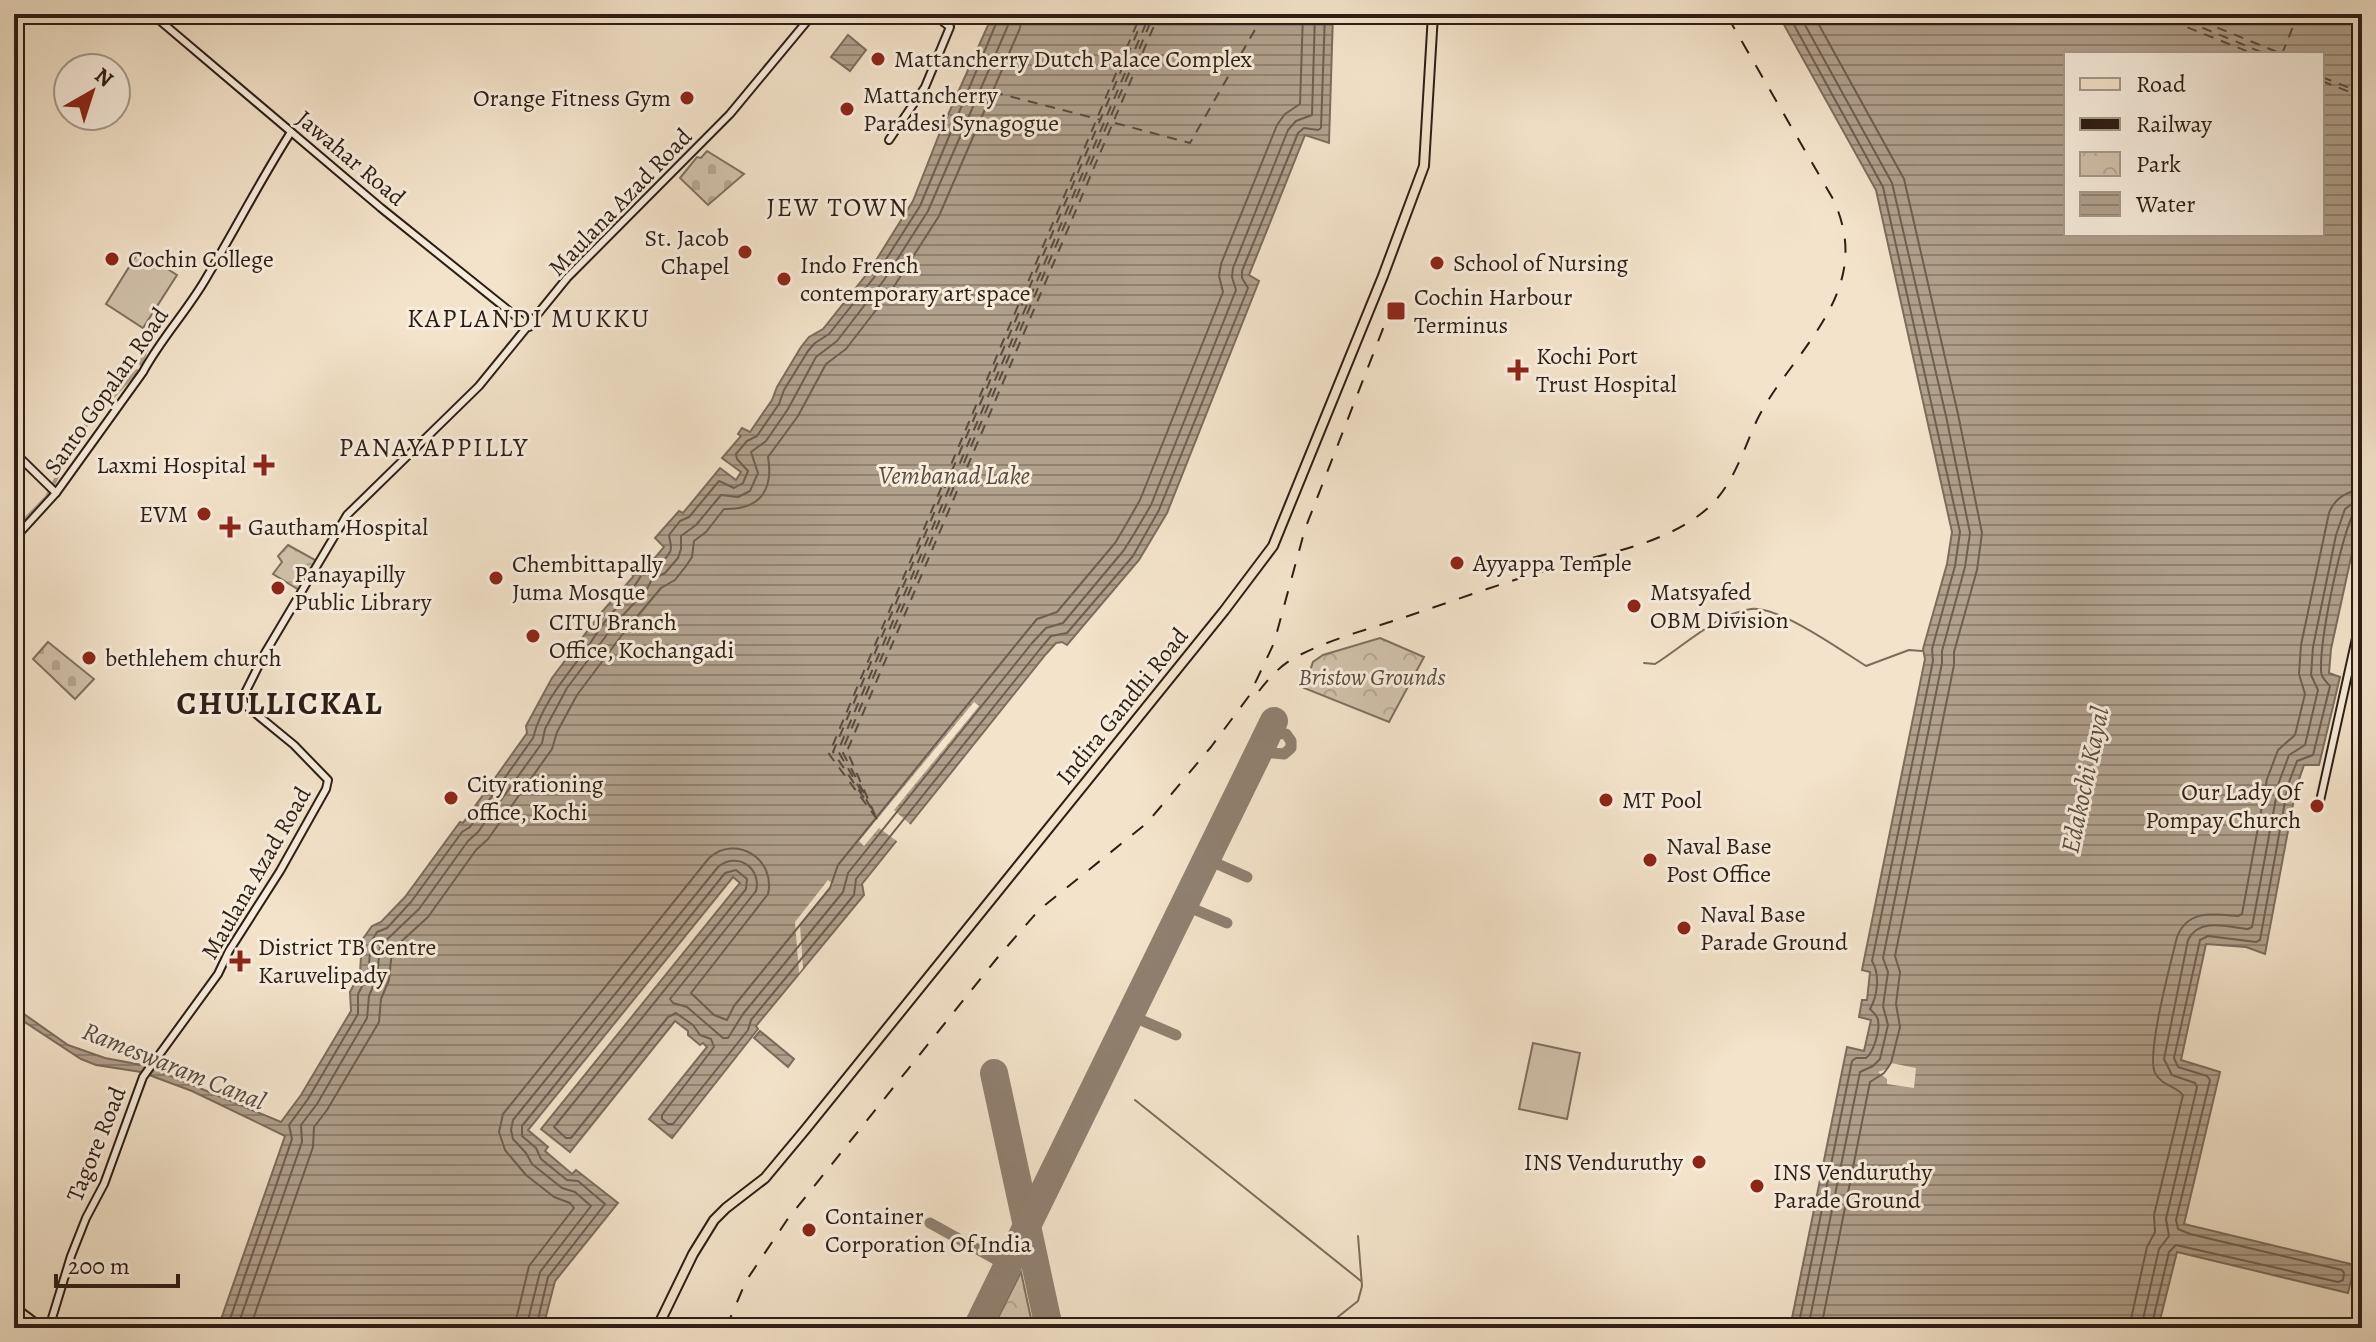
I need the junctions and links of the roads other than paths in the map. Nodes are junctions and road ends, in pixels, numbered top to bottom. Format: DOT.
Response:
graph roads {
  1 [pos="152,14"];
  2 [pos="813,14"];
  3 [pos="933,14"];
  4 [pos="1433,14"];
  5 [pos="291,132"];
  6 [pos="889,140"];
  7 [pos="529,327"];
  8 [pos="14,452"];
  9 [pos="56,493"];
  10 [pos="14,539"];
  11 [pos="2362,611"];
  12 [pos="2320,801"];
  13 [pos="152,1066"];
  14 [pos="14,1307"];
  15 [pos="42,1328"];
  16 [pos="49,1328"];
  17 [pos="657,1328"];
  1 -- 5 [label="main road, Jawahar Road"];
  2 -- 7 [label="main road, Maulana Azad Road"];
  3 -- 6 [label="main road"];
  4 -- 17 [label="highway, Indira Gandhi Road"];
  5 -- 7 [label="main road, Jawahar Road"];
  5 -- 9 [label="main road, Santo Gopalan Road"];
  7 -- 13 [label="main road, Maulana Azad Road"];
  8 -- 9 [label="main road"];
  9 -- 10 [label="main road, Santo Gopalan Road"];
  11 -- 12 [label="main road"];
  13 -- 16 [label="main road, Tagore Road"];
  14 -- 15 [label="main road"];
}
